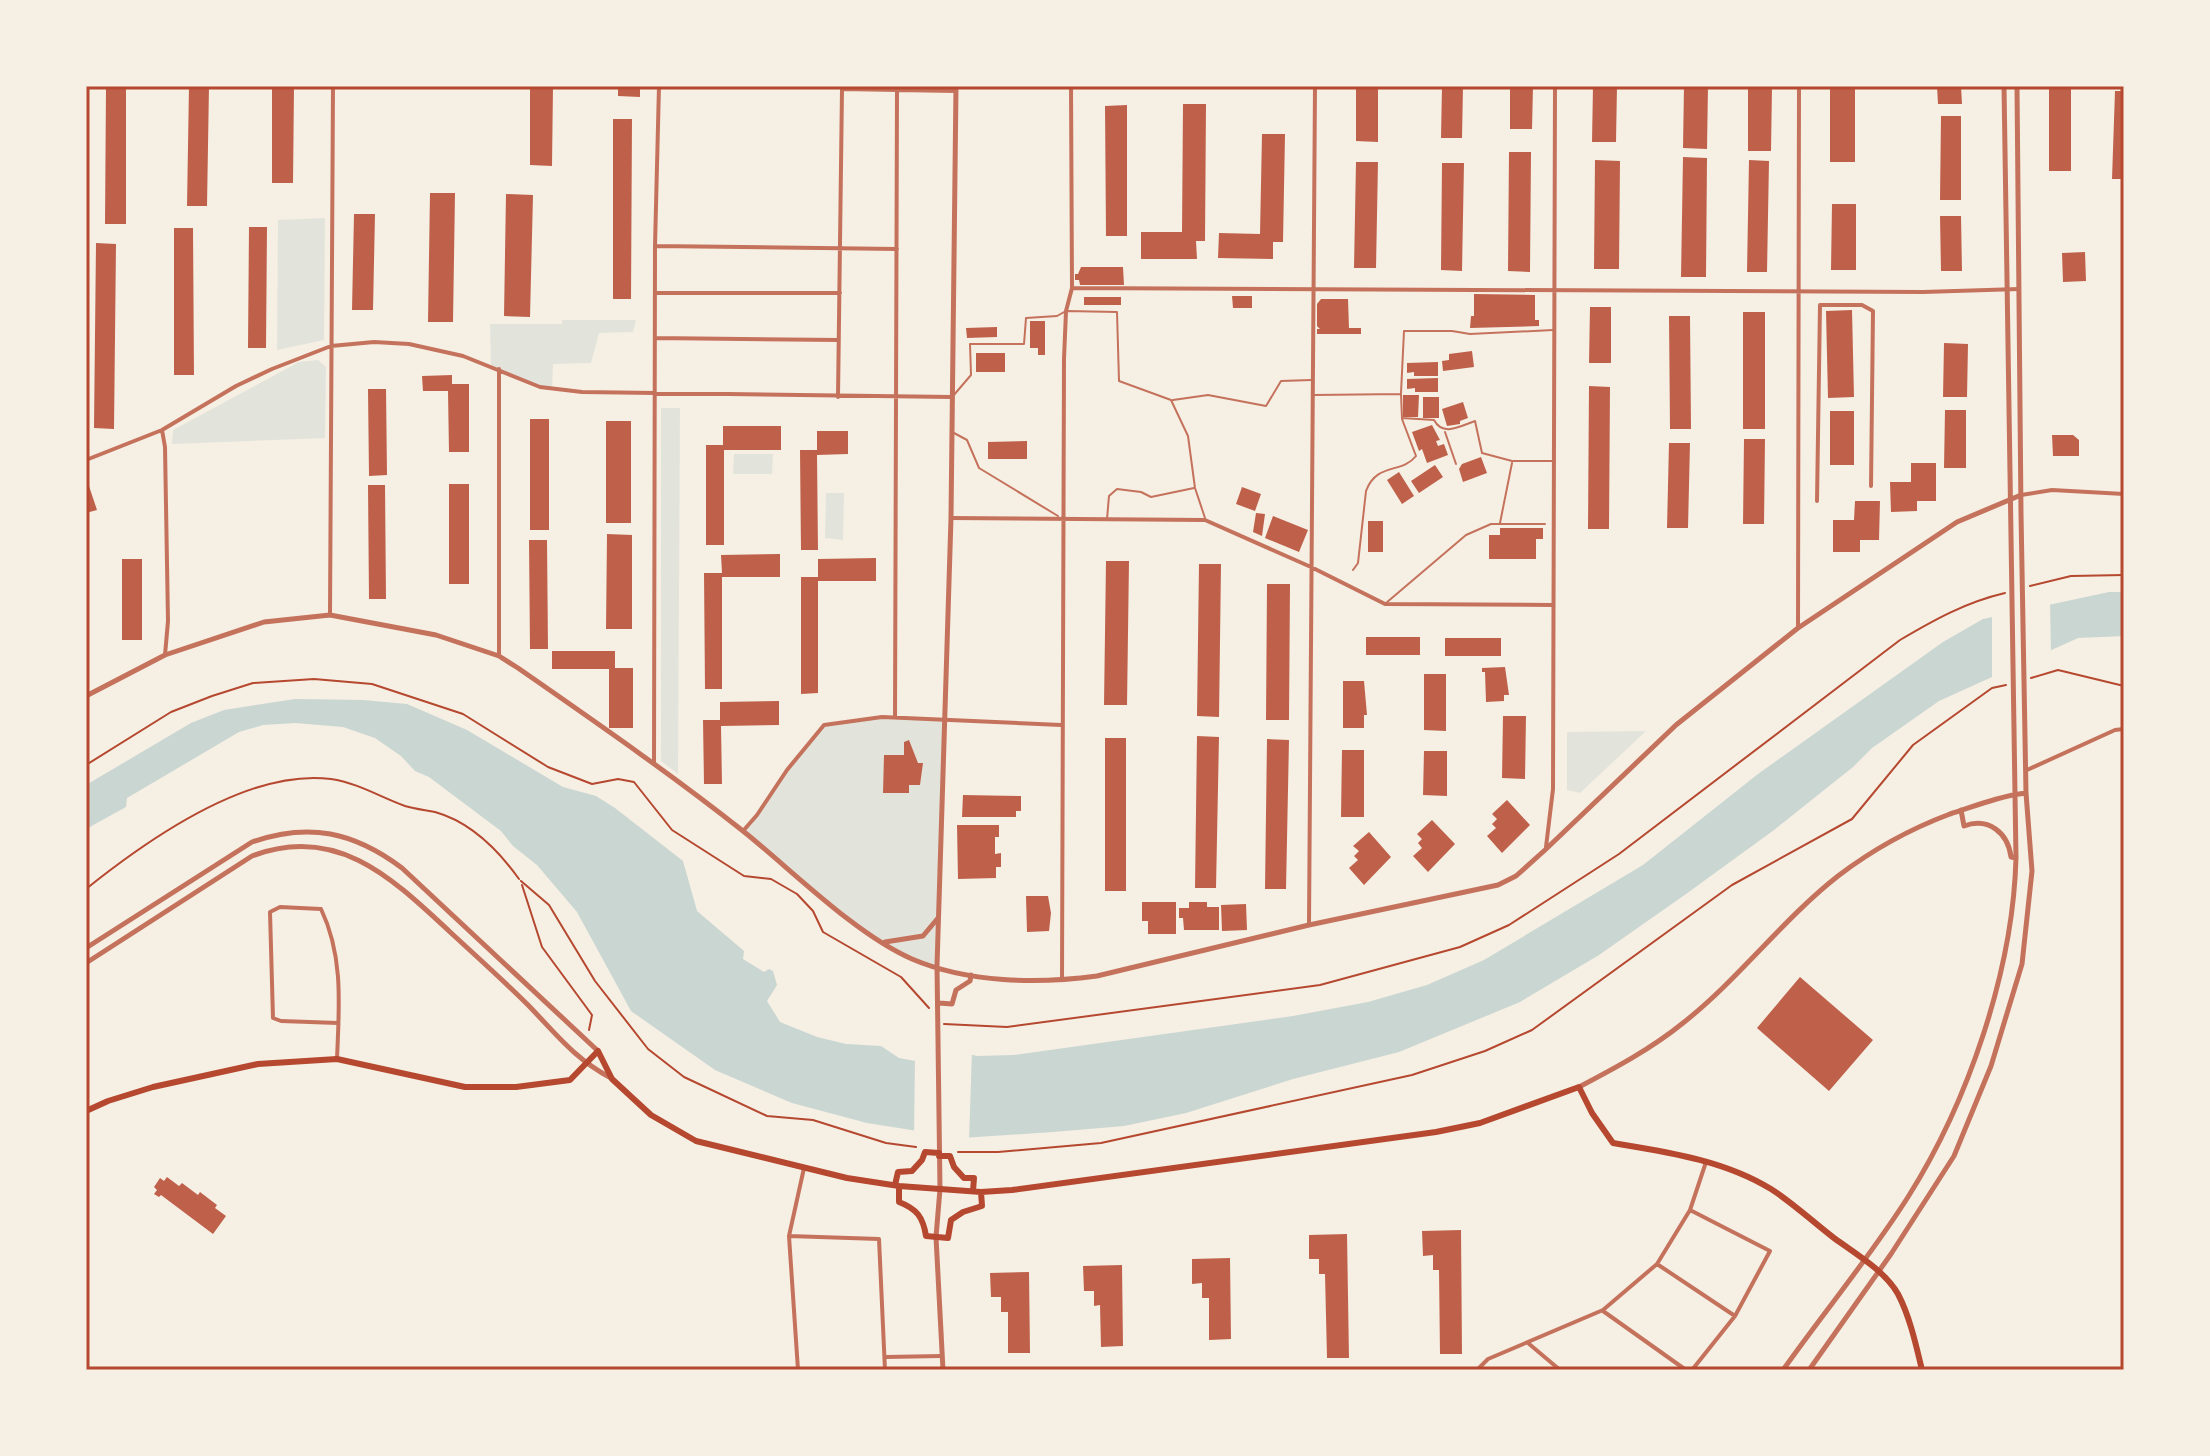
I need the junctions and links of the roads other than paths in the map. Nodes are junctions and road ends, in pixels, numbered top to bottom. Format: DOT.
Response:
graph roads {
  1 [pos="333,86"];
  2 [pos="659,86"];
  3 [pos="1071,86"];
  4 [pos="1315,86"];
  5 [pos="1555,86"];
  6 [pos="1799,86"];
  7 [pos="2004,86"];
  8 [pos="2017,86"];
  9 [pos="956,88"];
  10 [pos="897,90"];
  11 [pos="655,246"];
  12 [pos="840,248"];
  13 [pos="897,249"];
  14 [pos="1072,288"];
  15 [pos="1313,289"];
  16 [pos="2007,289"];
  17 [pos="2019,289"];
  18 [pos="1553,290"];
  19 [pos="1799,291"];
  20 [pos="655,293"];
  21 [pos="840,293"];
  22 [pos="1066,311"];
  23 [pos="1553,330"];
  24 [pos="655,338"];
  25 [pos="839,340"];
  26 [pos="331,346"];
  27 [pos="499,369"];
  28 [pos="1313,380"];
  29 [pos="655,394"];
  30 [pos="1401,394"];
  31 [pos="1313,395"];
  32 [pos="838,397"];
  33 [pos="952,397"];
  34 [pos="897,398"];
  35 [pos="1171,400"];
  36 [pos="1402,418"];
  37 [pos="162,430"];
  38 [pos="1444,431"];
  39 [pos="952,432"];
  40 [pos="86,460"];
  41 [pos="1512,461"];
  42 [pos="1553,461"];
  43 [pos="1456,464"];
  44 [pos="1871,486"];
  45 [pos="1195,488"];
  46 [pos="2124,494"];
  47 [pos="2021,495"];
  48 [pos="2011,497"];
  49 [pos="1817,501"];
  50 [pos="951,518"];
  51 [pos="1063,519"];
  52 [pos="1107,519"];
  53 [pos="1205,520"];
  54 [pos="1499,524"];
  55 [pos="1545,524"];
  56 [pos="1311,567"];
  57 [pos="1353,570"];
  58 [pos="1385,604"];
  59 [pos="1553,605"];
  60 [pos="330,615"];
  61 [pos="1798,628"];
  62 [pos="165,655"];
  63 [pos="499,656"];
  64 [pos="86,696"];
  65 [pos="895,718"];
  66 [pos="945,720"];
  67 [pos="1061,725"];
  68 [pos="2124,729"];
  69 [pos="654,764"];
  70 [pos="2026,766"];
  71 [pos="2026,793"];
  72 [pos="2014,794"];
  73 [pos="1961,810"];
  74 [pos="743,831"];
  75 [pos="1545,850"];
  76 [pos="2016,858"];
  77 [pos="939,918"];
  78 [pos="1309,925"];
  79 [pos="883,943"];
  80 [pos="86,948"];
  81 [pos="86,963"];
  82 [pos="938,969"];
  83 [pos="970,978"];
  84 [pos="1062,980"];
  85 [pos="939,1003"];
  86 [pos="338,1023"];
  87 [pos="598,1051"];
  88 [pos="337,1059"];
  89 [pos="585,1065"];
  90 [pos="612,1079"];
  91 [pos="1579,1087"];
  92 [pos="86,1111"];
  93 [pos="941,1153"];
  94 [pos="1706,1161"];
  95 [pos="804,1168"];
  96 [pos="897,1186"];
  97 [pos="940,1189"];
  98 [pos="977,1192"];
  99 [pos="1690,1210"];
  100 [pos="789,1236"];
  101 [pos="936,1237"];
  102 [pos="1865,1261"];
  103 [pos="1657,1264"];
  104 [pos="1877,1271"];
  105 [pos="1603,1310"];
  106 [pos="1735,1316"];
  107 [pos="1527,1343"];
  108 [pos="942,1356"];
  109 [pos="886,1357"];
  110 [pos="798,1370"];
  111 [pos="885,1370"];
  112 [pos="943,1370"];
  113 [pos="1477,1370"];
  114 [pos="1560,1370"];
  115 [pos="1686,1370"];
  116 [pos="1692,1370"];
  117 [pos="1783,1370"];
  118 [pos="1809,1370"];
  119 [pos="1922,1370"];
  1 -- 26 [label="street"];
  2 -- 11 [label="street"];
  3 -- 14 [label="street"];
  4 -- 15 [label="street"];
  5 -- 18 [label="street"];
  6 -- 19 [label="street"];
  7 -- 16 [label="street"];
  8 -- 17 [label="street"];
  9 -- 10 [label="street"];
  9 -- 33 [label="street"];
  10 -- 12 [label="street"];
  10 -- 13 [label="street"];
  11 -- 12 [label="street"];
  11 -- 20 [label="street"];
  12 -- 13 [label="street"];
  12 -- 21 [label="street"];
  13 -- 34 [label="street"];
  14 -- 15 [label="street"];
  14 -- 22 [label="street"];
  15 -- 18 [label="street"];
  15 -- 28 [label="street"];
  16 -- 17 [label="street"];
  16 -- 19 [label="street"];
  16 -- 48 [label="street"];
  17 -- 47 [label="street"];
  18 -- 19 [label="street"];
  18 -- 23 [label="street"];
  19 -- 61 [label="street"];
  20 -- 21 [label="street"];
  20 -- 24 [label="street"];
  21 -- 25 [label="street"];
  22 -- 33 [label="lane"];
  22 -- 35 [label="lane"];
  22 -- 51 [label="street"];
  23 -- 30 [label="lane"];
  23 -- 42 [label="street"];
  24 -- 25 [label="street"];
  24 -- 29 [label="street"];
  25 -- 32 [label="street"];
  26 -- 27 [label="street"];
  26 -- 37 [label="street"];
  26 -- 60 [label="street"];
  27 -- 29 [label="street"];
  27 -- 63 [label="street"];
  28 -- 31 [label="street"];
  28 -- 35 [label="lane"];
  29 -- 32 [label="street"];
  29 -- 69 [label="street"];
  30 -- 31 [label="lane"];
  30 -- 36 [label="lane"];
  31 -- 56 [label="street"];
  32 -- 34 [label="street"];
  33 -- 34 [label="street"];
  33 -- 39 [label="street"];
  34 -- 65 [label="street"];
  35 -- 45 [label="lane"];
  36 -- 38 [label="lane"];
  36 -- 57 [label="lane"];
  37 -- 40 [label="street"];
  37 -- 62 [label="street"];
  38 -- 41 [label="lane"];
  38 -- 43 [label="lane"];
  39 -- 50 [label="street"];
  39 -- 51 [label="lane"];
  41 -- 42 [label="lane"];
  41 -- 54 [label="lane"];
  42 -- 59 [label="street"];
  44 -- 49 [label="street"];
  45 -- 52 [label="lane"];
  45 -- 53 [label="lane"];
  46 -- 47 [label="street"];
  47 -- 48 [label="street"];
  47 -- 70 [label="street"];
  48 -- 61 [label="street"];
  48 -- 72 [label="street"];
  50 -- 51 [label="street"];
  50 -- 66 [label="street"];
  51 -- 52 [label="street"];
  51 -- 67 [label="street"];
  52 -- 53 [label="street"];
  53 -- 56 [label="street"];
  54 -- 55 [label="lane"];
  54 -- 58 [label="lane"];
  56 -- 58 [label="street"];
  56 -- 78 [label="street"];
  58 -- 59 [label="street"];
  59 -- 75 [label="street"];
  60 -- 62 [label="street"];
  60 -- 63 [label="street"];
  61 -- 75 [label="street"];
  62 -- 64 [label="street"];
  63 -- 69 [label="street"];
  65 -- 66 [label="street"];
  65 -- 74 [label="street"];
  66 -- 67 [label="street"];
  66 -- 77 [label="street"];
  67 -- 84 [label="street"];
  68 -- 70 [label="street"];
  69 -- 74 [label="street"];
  70 -- 71 [label="street"];
  71 -- 72 [label="street"];
  71 -- 104 [label="street"];
  72 -- 73 [label="street"];
  72 -- 76 [label="street"];
  73 -- 76 [label="street"];
  73 -- 91 [label="street"];
  74 -- 79 [label="street"];
  75 -- 78 [label="street"];
  76 -- 102 [label="street"];
  77 -- 79 [label="street"];
  77 -- 82 [label="street"];
  78 -- 84 [label="street"];
  79 -- 82 [label="street"];
  80 -- 87 [label="street"];
  81 -- 89 [label="street"];
  82 -- 83 [label="street"];
  82 -- 85 [label="street"];
  83 -- 84 [label="street"];
  83 -- 85 [label="street"];
  85 -- 93 [label="street"];
  86 -- 86 [label="street"];
  86 -- 88 [label="street"];
  87 -- 89 [label="main road"];
  87 -- 90 [label="main road"];
  88 -- 89 [label="main road"];
  88 -- 92 [label="main road"];
  89 -- 90 [label="street"];
  90 -- 95 [label="main road"];
  91 -- 94 [label="main road"];
  91 -- 98 [label="main road"];
  93 -- 96 [label="main road"];
  93 -- 97 [label="street"];
  93 -- 98 [label="main road"];
  94 -- 99 [label="street"];
  94 -- 102 [label="main road"];
  95 -- 96 [label="main road"];
  95 -- 100 [label="street"];
  96 -- 97 [label="main road"];
  96 -- 101 [label="main road"];
  97 -- 98 [label="main road"];
  97 -- 101 [label="street"];
  98 -- 101 [label="main road"];
  99 -- 103 [label="street"];
  99 -- 106 [label="street"];
  100 -- 109 [label="street"];
  100 -- 110 [label="street"];
  101 -- 108 [label="street"];
  102 -- 104 [label="main road"];
  102 -- 117 [label="street"];
  103 -- 105 [label="street"];
  103 -- 106 [label="street"];
  104 -- 118 [label="street"];
  104 -- 119 [label="main road"];
  105 -- 107 [label="street"];
  105 -- 115 [label="street"];
  106 -- 116 [label="street"];
  107 -- 113 [label="street"];
  107 -- 114 [label="street"];
  108 -- 109 [label="street"];
  108 -- 112 [label="street"];
  109 -- 111 [label="street"];
}
